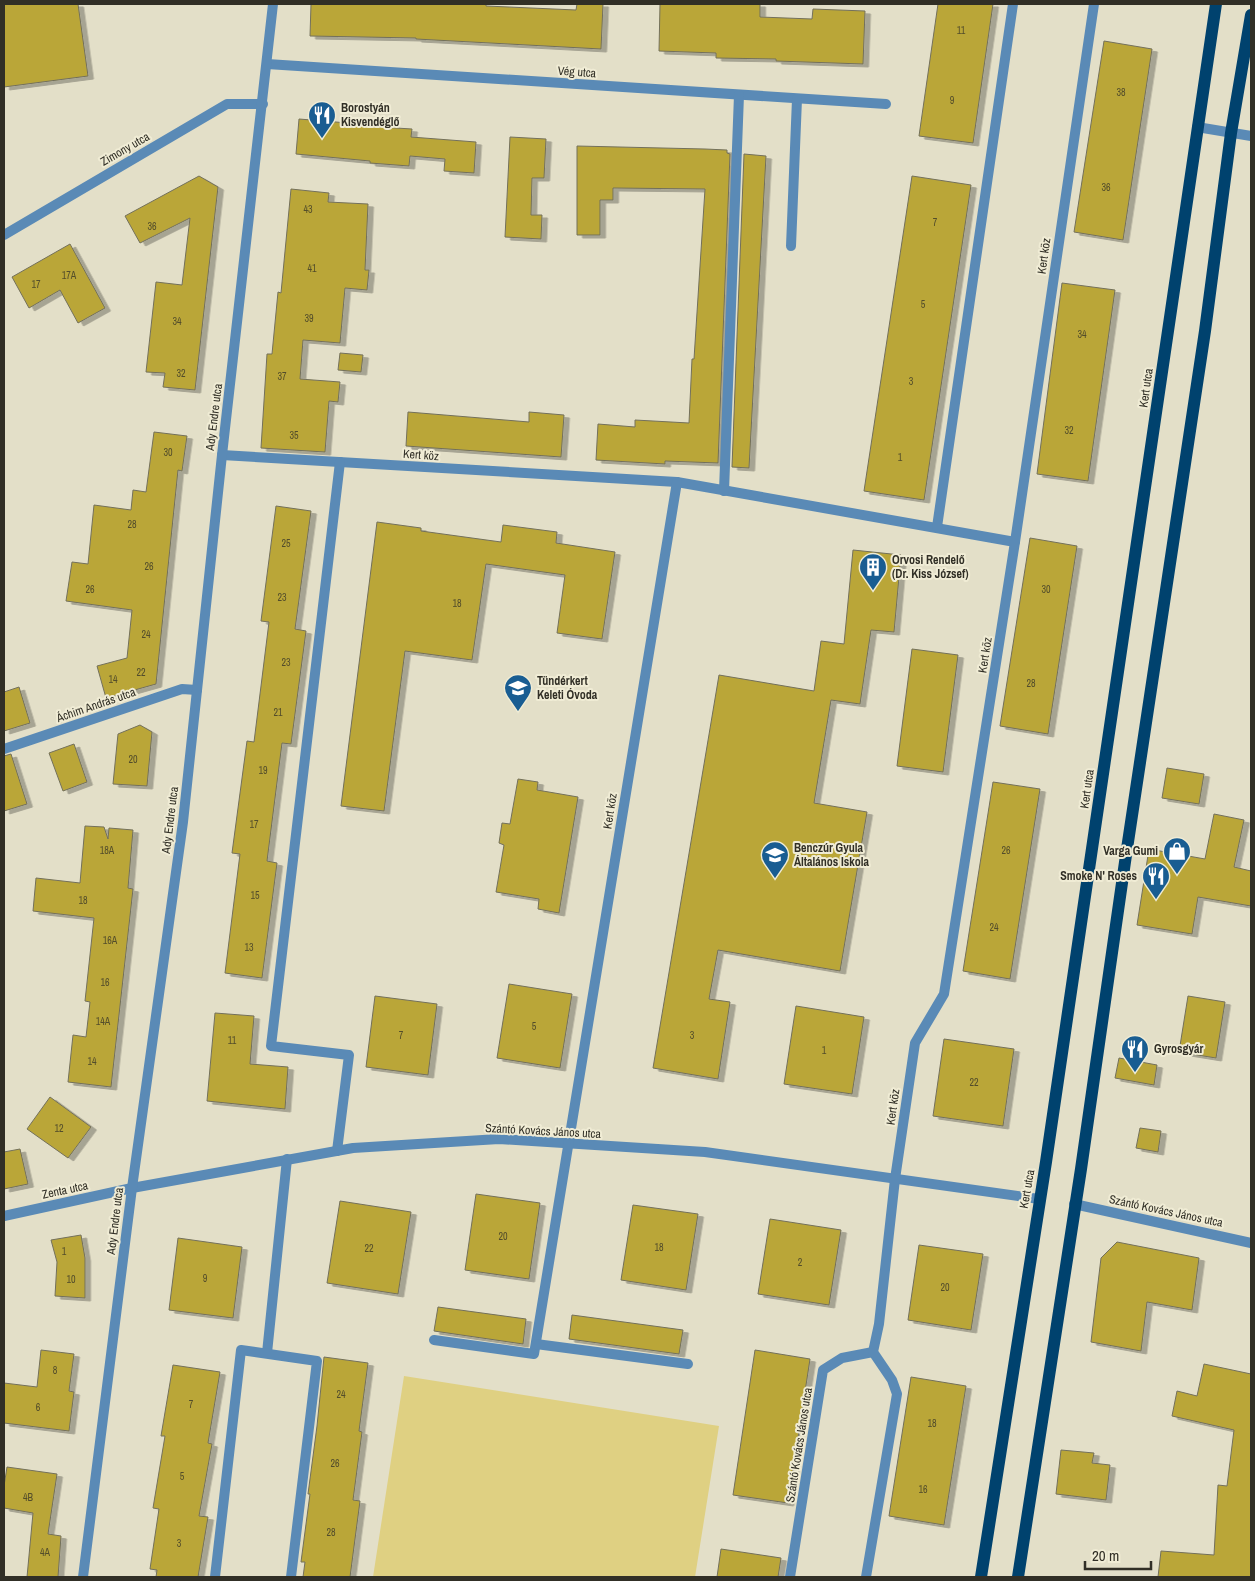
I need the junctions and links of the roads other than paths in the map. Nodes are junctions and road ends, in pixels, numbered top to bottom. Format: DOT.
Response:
graph roads {
  1 [pos="273,4"];
  2 [pos="1013,4"];
  3 [pos="1094,4"];
  4 [pos="1216,4"];
  5 [pos="1251,15"];
  6 [pos="266,64"];
  7 [pos="739,95"];
  8 [pos="797,98"];
  9 [pos="263,104"];
  10 [pos="886,104"];
  11 [pos="1197,128"];
  12 [pos="1231,133"];
  13 [pos="1251,136"];
  14 [pos="4,235"];
  15 [pos="791,246"];
  16 [pos="222,455"];
  17 [pos="340,462"];
  18 [pos="677,482"];
  19 [pos="724,491"];
  20 [pos="937,527"];
  21 [pos="1015,542"];
  22 [pos="197,690"];
  23 [pos="4,749"];
  24 [pos="568,1144"];
  25 [pos="336,1151"];
  26 [pos="287,1159"];
  27 [pos="895,1179"];
  28 [pos="132,1188"];
  29 [pos="1039,1199"];
  30 [pos="1074,1204"];
  31 [pos="4,1216"];
  32 [pos="1251,1243"];
  33 [pos="434,1340"];
  34 [pos="536,1344"];
  35 [pos="872,1352"];
  36 [pos="267,1353"];
  37 [pos="688,1364"];
  38 [pos="83,1577"];
  39 [pos="215,1577"];
  40 [pos="291,1577"];
  41 [pos="790,1577"];
  42 [pos="866,1577"];
  43 [pos="981,1577"];
  44 [pos="1018,1577"];
  1 -- 6 [label="street, Ady Endre utca"];
  2 -- 20 [label="street"];
  3 -- 21 [label="street, Kert köz"];
  4 -- 11 [label="main road, Kert utca"];
  5 -- 12 [label="main road"];
  6 -- 7 [label="street, Vég utca"];
  6 -- 9 [label="street, Ady Endre utca"];
  7 -- 8 [label="street, Vég utca"];
  7 -- 19 [label="street"];
  8 -- 10 [label="street, Vég utca"];
  8 -- 15 [label="street"];
  9 -- 14 [label="street, Zimony utca"];
  9 -- 16 [label="street, Ady Endre utca"];
  11 -- 12 [label="street"];
  11 -- 29 [label="main road, Kert utca"];
  12 -- 13 [label="street"];
  12 -- 30 [label="main road"];
  16 -- 17 [label="street, Kert köz"];
  16 -- 22 [label="street, Ady Endre utca"];
  17 -- 18 [label="street, Kert köz"];
  17 -- 25 [label="street"];
  18 -- 19 [label="street, Kert köz"];
  18 -- 24 [label="street, Kert köz"];
  19 -- 20 [label="street, Kert köz"];
  20 -- 21 [label="street, Kert köz"];
  21 -- 27 [label="street, Kert köz"];
  22 -- 23 [label="street, Áchim András utca"];
  22 -- 28 [label="street, Ady Endre utca"];
  24 -- 25 [label="street, Szántó Kovács János utca"];
  24 -- 27 [label="street, Szántó Kovács János utca"];
  24 -- 34 [label="street, Kert köz"];
  25 -- 26 [label="street, Szántó Kovács János utca"];
  26 -- 28 [label="street, Szántó Kovács János utca"];
  26 -- 36 [label="street"];
  27 -- 29 [label="street, Szántó Kovács János utca"];
  27 -- 35 [label="street"];
  28 -- 31 [label="street, Zenta utca"];
  28 -- 38 [label="street, Ady Endre utca"];
  29 -- 43 [label="main road, Kert utca"];
  30 -- 32 [label="street, Szántó Kovács János utca"];
  30 -- 44 [label="main road"];
  33 -- 34 [label="street"];
  34 -- 37 [label="street"];
  35 -- 41 [label="street, Szántó Kovács János utca"];
  35 -- 42 [label="street"];
  36 -- 39 [label="street"];
  36 -- 40 [label="street"];
}
